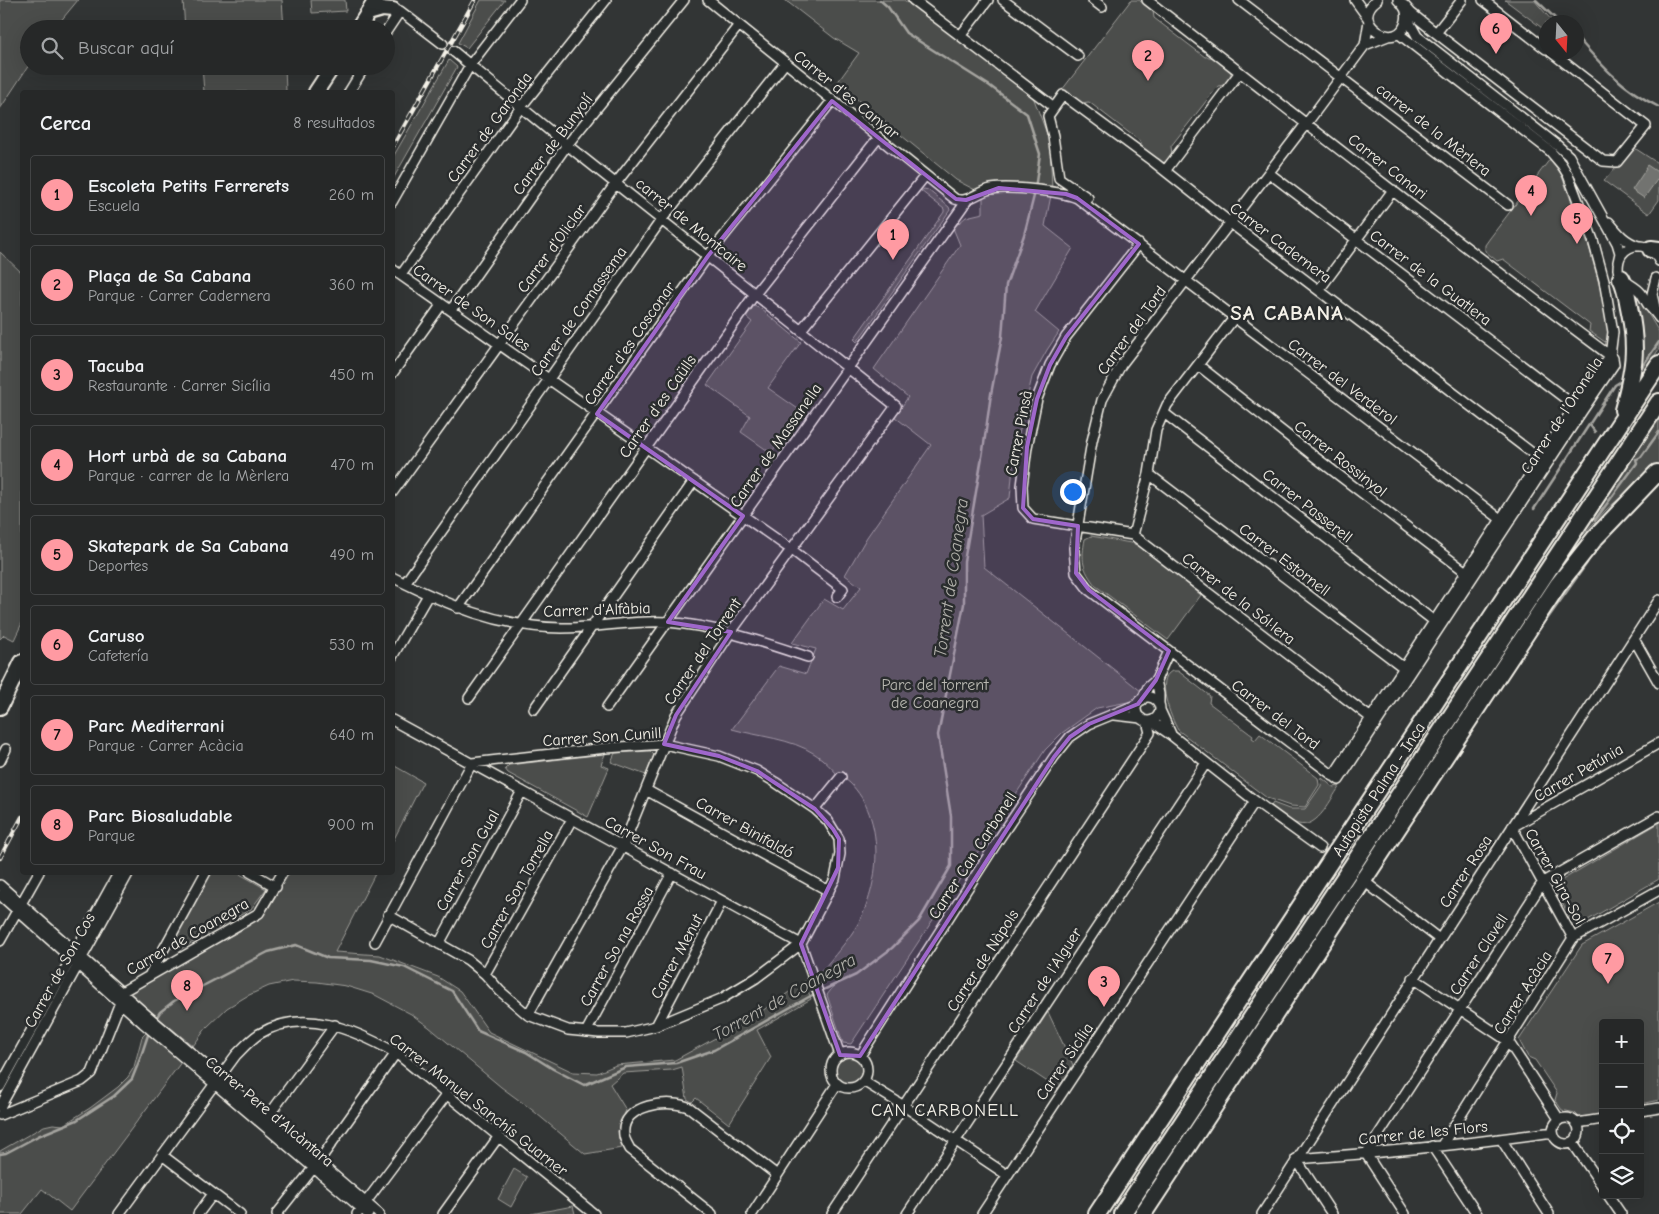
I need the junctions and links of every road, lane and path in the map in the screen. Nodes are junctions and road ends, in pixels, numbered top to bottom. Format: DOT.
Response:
graph roads {
  1 [pos="376,0"];
  2 [pos="520,0"];
  3 [pos="606,0"];
  4 [pos="684,0"];
  5 [pos="708,0"];
  6 [pos="913,0"];
  7 [pos="988,0"];
  8 [pos="1003,0"];
  9 [pos="1093,0"];
  10 [pos="1147,0"];
  11 [pos="1239,0"];
  12 [pos="1354,0"];
  13 [pos="1377,0"];
  14 [pos="1462,0"];
  15 [pos="1483,0"];
  16 [pos="1401,3"];
  17 [pos="1368,4"];
  18 [pos="394,5"];
  19 [pos="1102,7"];
  20 [pos="368,13"];
  21 [pos="1407,18"];
  22 [pos="364,20"];
  23 [pos="390,20"];
  24 [pos="1369,20"];
  25 [pos="739,25"];
  26 [pos="1436,33"];
  27 [pos="961,35"];
  28 [pos="1394,35"];
  29 [pos="1417,36"];
  30 [pos="443,44"];
  31 [pos="1539,44"];
  32 [pos="1365,45"];
  33 [pos="453,52"];
  34 [pos="1078,56"];
  35 [pos="1561,60"];
  36 [pos="785,63"];
  37 [pos="470,65"];
  38 [pos="1240,72"];
  39 [pos="327,75"];
  40 [pos="359,75"];
  41 [pos="1342,77"];
  42 [pos="317,90"];
  43 [pos="349,90"];
  44 [pos="832,101"];
  45 [pos="521,106"];
  46 [pos="1054,107"];
  47 [pos="1307,123"];
  48 [pos="878,138"];
  49 [pos="567,144"];
  50 [pos="1165,171"];
  51 [pos="1269,173"];
  52 [pos="925,176"];
  53 [pos="616,183"];
  54 [pos="1393,190"];
  55 [pos="395,197"];
  56 [pos="969,198"];
  57 [pos="1508,205"];
  58 [pos="1089,206"];
  59 [pos="1599,210"];
  60 [pos="662,219"];
  61 [pos="1231,223"];
  62 [pos="1356,239"];
  63 [pos="1139,244"];
  64 [pos="1652,251"];
  65 [pos="708,256"];
  66 [pos="395,270"];
  67 [pos="401,275"];
  68 [pos="1624,275"];
  69 [pos="1658,276"];
  70 [pos="1186,280"];
  71 [pos="1320,290"];
  72 [pos="755,294"];
  73 [pos="442,304"];
  74 [pos="451,310"];
  75 [pos="1658,316"];
  76 [pos="1234,318"];
  77 [pos="802,330"];
  78 [pos="500,345"];
  79 [pos="1610,356"];
  80 [pos="1659,364"];
  81 [pos="1198,365"];
  82 [pos="848,368"];
  83 [pos="395,370"];
  84 [pos="548,379"];
  85 [pos="1659,402"];
  86 [pos="896,406"];
  87 [pos="1575,406"];
  88 [pos="1164,413"];
  89 [pos="597,414"];
  90 [pos="1617,428"];
  91 [pos="646,447"];
  92 [pos="1540,460"];
  93 [pos="1658,472"];
  94 [pos="1149,474"];
  95 [pos="694,481"];
  96 [pos="395,489"];
  97 [pos="743,516"];
  98 [pos="1504,522"];
  99 [pos="1078,526"];
  100 [pos="1133,535"];
  101 [pos="792,550"];
  102 [pos="1466,572"];
  103 [pos="395,578"];
  104 [pos="405,583"];
  105 [pos="428,595"];
  106 [pos="837,596"];
  107 [pos="1659,600"];
  108 [pos="1525,604"];
  109 [pos="458,608"];
  110 [pos="1434,621"];
  111 [pos="668,622"];
  112 [pos="521,624"];
  113 [pos="592,627"];
  114 [pos="731,632"];
  115 [pos="1634,639"];
  116 [pos="1169,651"];
  117 [pos="395,652"];
  118 [pos="808,656"];
  119 [pos="20,666"];
  120 [pos="1404,668"];
  121 [pos="1156,680"];
  122 [pos="1659,683"];
  123 [pos="469,698"];
  124 [pos="1140,702"];
  125 [pos="0,706"];
  126 [pos="607,707"];
  127 [pos="1159,707"];
  128 [pos="534,709"];
  129 [pos="1115,715"];
  130 [pos="1370,718"];
  131 [pos="1146,720"];
  132 [pos="395,722"];
  133 [pos="1171,735"];
  134 [pos="1659,743"];
  135 [pos="664,744"];
  136 [pos="6,749"];
  137 [pos="0,761"];
  138 [pos="472,763"];
  139 [pos="1206,763"];
  140 [pos="1333,776"];
  141 [pos="841,777"];
  142 [pos="646,790"];
  143 [pos="522,791"];
  144 [pos="1256,800"];
  145 [pos="815,809"];
  146 [pos="1659,816"];
  147 [pos="572,819"];
  148 [pos="1512,827"];
  149 [pos="623,846"];
  150 [pos="1320,848"];
  151 [pos="672,873"];
  152 [pos="37,875"];
  153 [pos="118,875"];
  154 [pos="127,875"];
  155 [pos="204,875"];
  156 [pos="256,875"];
  157 [pos="282,875"];
  158 [pos="1543,882"];
  159 [pos="0,885"];
  160 [pos="1369,885"];
  161 [pos="276,886"];
  162 [pos="1659,890"];
  163 [pos="829,891"];
  164 [pos="0,895"];
  165 [pos="722,901"];
  166 [pos="19,907"];
  167 [pos="388,915"];
  168 [pos="1573,938"];
  169 [pos="1439,939"];
  170 [pos="0,941"];
  171 [pos="375,942"];
  172 [pos="438,944"];
  173 [pos="801,944"];
  174 [pos="77,958"];
  175 [pos="150,974"];
  176 [pos="485,974"];
  177 [pos="1414,978"];
  178 [pos="121,997"];
  179 [pos="1460,1010"];
  180 [pos="528,1015"];
  181 [pos="335,1025"];
  182 [pos="656,1026"];
  183 [pos="586,1032"];
  184 [pos="1508,1041"];
  185 [pos="396,1053"];
  186 [pos="840,1055"];
  187 [pos="860,1056"];
  188 [pos="217,1079"];
  189 [pos="863,1081"];
  190 [pos="837,1084"];
  191 [pos="0,1088"];
  192 [pos="447,1094"];
  193 [pos="904,1106"];
  194 [pos="0,1108"];
  195 [pos="1659,1108"];
  196 [pos="1644,1110"];
  197 [pos="0,1115"];
  198 [pos="1559,1119"];
  199 [pos="1599,1119"];
  200 [pos="265,1120"];
  201 [pos="1577,1124"];
  202 [pos="1552,1132"];
  203 [pos="499,1136"];
  204 [pos="1500,1140"];
  205 [pos="956,1141"];
  206 [pos="1572,1142"];
  207 [pos="1442,1145"];
  208 [pos="1432,1146"];
  209 [pos="1366,1154"];
  210 [pos="162,1155"];
  211 [pos="1296,1159"];
  212 [pos="316,1164"];
  213 [pos="778,1175"];
  214 [pos="1007,1175"];
  215 [pos="1599,1181"];
  216 [pos="213,1194"];
  217 [pos="1611,1199"];
  218 [pos="363,1210"];
  219 [pos="118,1214"];
  220 [pos="198,1214"];
  221 [pos="240,1214"];
  222 [pos="277,1214"];
  223 [pos="380,1214"];
  224 [pos="443,1214"];
  225 [pos="594,1214"];
  226 [pos="712,1214"];
  227 [pos="752,1214"];
  228 [pos="832,1214"];
  229 [pos="907,1214"];
  230 [pos="982,1214"];
  231 [pos="1097,1214"];
  232 [pos="1122,1214"];
  233 [pos="1143,1214"];
  234 [pos="1262,1214"];
  235 [pos="1332,1214"];
  236 [pos="1405,1214"];
  237 [pos="1476,1214"];
  238 [pos="1549,1214"];
  239 [pos="1621,1214"];
  1 -- 20 [label="main road"];
  2 -- 37 [label="street"];
  3 -- 45 [label="street, Carrer de Garonda"];
  4 -- 49 [label="street, Carrer de Bunyolí"];
  5 -- 25 [label="street, Carrer d'es Canyar"];
  6 -- 27 [label="street"];
  7 -- 27 [label="street"];
  8 -- 34 [label="street"];
  9 -- 19 [label="street"];
  10 -- 38 [label="street, Carrer Canari"];
  11 -- 41 [label="street"];
  12 -- 24 [label="street"];
  13 -- 17 [label="street"];
  14 -- 26 [label="street"];
  15 -- 31 [label="street"];
  16 -- 21 [label="street"];
  16 -- 26 [label="street"];
  17 -- 24 [label="street, Carrer del Tord"];
  18 -- 20 [label="main road"];
  18 -- 23 [label="street"];
  18 -- 30 [label="street"];
  20 -- 22 [label="main road"];
  21 -- 28 [label="street"];
  21 -- 29 [label="street"];
  24 -- 28 [label="street"];
  24 -- 32 [label="street, Carrer del Tord"];
  25 -- 36 [label="street, Carrer d'es Canyar"];
  25 -- 53 [label="street, Carrer d'Oliclar"];
  26 -- 35 [label="street"];
  27 -- 46 [label="street"];
  28 -- 29 [label="street"];
  28 -- 32 [label="street"];
  28 -- 79 [label="street"];
  29 -- 59 [label="street"];
  32 -- 41 [label="street, Carrer del Tord"];
  33 -- 37 [label="street, carrer de Montcaire"];
  36 -- 44 [label="street, Carrer d'es Canyar"];
  36 -- 60 [label="street, Carrer de Comassema"];
  37 -- 45 [label="street, carrer de Montcaire"];
  37 -- 55 [label="street"];
  38 -- 47 [label="street, Carrer Canari"];
  38 -- 50 [label="street"];
  39 -- 42 [label="main road"];
  40 -- 43 [label="street"];
  41 -- 47 [label="street, Carrer del Tord"];
  41 -- 57 [label="street, carrer de la Mèrlera"];
  44 -- 48 [label="street, Carrer d'es Canyar"];
  44 -- 65 [label="street, Carrer d'es Cosconar"];
  45 -- 49 [label="street, carrer de Montcaire"];
  45 -- 67 [label="street, Carrer de Garonda"];
  46 -- 50 [label="street, Carrer Cadernera"];
  46 -- 58 [label="street"];
  47 -- 51 [label="street, Carrer del Tord"];
  47 -- 54 [label="street, Carrer Canari"];
  48 -- 52 [label="street, Carrer d'es Canyar"];
  48 -- 72 [label="street, Carrer d'es Caülls"];
  49 -- 53 [label="street, carrer de Montcaire"];
  49 -- 74 [label="street, Carrer de Bunyolí"];
  50 -- 61 [label="street, Carrer Cadernera"];
  51 -- 61 [label="street, Carrer del Tord"];
  51 -- 62 [label="street, Carrer de la Guatlera"];
  52 -- 56 [label="street, Carrer d'es Canyar"];
  52 -- 77 [label="street"];
  53 -- 60 [label="street, carrer de Montcaire"];
  53 -- 78 [label="street, Carrer d'Oliclar"];
  54 -- 62 [label="street"];
  54 -- 79 [label="street, Carrer Canari"];
  56 -- 58 [label="street"];
  56 -- 82 [label="street, Carrer de Massanella"];
  58 -- 63 [label="street, Carrer del Verderol"];
  59 -- 64 [label="street"];
  59 -- 68 [label="street"];
  60 -- 65 [label="street, carrer de Montcaire"];
  60 -- 84 [label="street, Carrer de Comassema"];
  61 -- 70 [label="street, Carrer del Tord"];
  61 -- 71 [label="street, Carrer Cadernera"];
  62 -- 71 [label="street"];
  62 -- 87 [label="street, Carrer de la Guatlera"];
  63 -- 70 [label="street, Carrer del Verderol"];
  63 -- 99 [label="street, Carrer Pinsà"];
  64 -- 68 [label="street"];
  65 -- 72 [label="street, carrer de Montcaire"];
  65 -- 89 [label="street, Carrer d'es Cosconar"];
  66 -- 67 [label="street, Carrer de Son Sales"];
  67 -- 73 [label="street, Carrer de Son Sales"];
  68 -- 69 [label="street"];
  68 -- 75 [label="street"];
  68 -- 90 [label="highway"];
  69 -- 75 [label="street"];
  70 -- 76 [label="street, Carrer del Verderol"];
  70 -- 99 [label="street, Carrer del Tord"];
  71 -- 92 [label="street, Carrer Cadernera"];
  72 -- 77 [label="street, carrer de Montcaire"];
  72 -- 91 [label="street, Carrer d'es Caülls"];
  73 -- 74 [label="street, Carrer de Son Sales"];
  73 -- 83 [label="street"];
  74 -- 78 [label="street, Carrer de Son Sales"];
  76 -- 81 [label="street"];
  76 -- 98 [label="street, Carrer del Verderol"];
  77 -- 82 [label="street, carrer de Montcaire"];
  78 -- 84 [label="street, Carrer de Son Sales"];
  78 -- 96 [label="street, Carrer d'Oliclar"];
  79 -- 87 [label="street, Carrer de l'Oronella"];
  79 -- 98 [label="street, Carrer de l'Oronella"];
  80 -- 90 [label="highway, Autopista Palma - Inca"];
  81 -- 88 [label="street"];
  81 -- 102 [label="street, Carrer Rossinyol"];
  82 -- 86 [label="street, carrer de Montcaire"];
  82 -- 97 [label="street, Carrer de Massanella"];
  84 -- 89 [label="street, Carrer de Son Sales"];
  84 -- 104 [label="street, Carrer de Comassema"];
  85 -- 108 [label="highway, Autopista Palma - Inca"];
  86 -- 101 [label="street, Carrer del Torrent"];
  87 -- 92 [label="street, Carrer de l'Oronella"];
  88 -- 94 [label="street"];
  88 -- 110 [label="street, Carrer Passerell"];
  89 -- 91 [label="street, Carrer de Son Sales"];
  89 -- 109 [label="street, Carrer d'es Cosconar"];
  90 -- 231 [label="highway, Autopista Palma - Inca"];
  91 -- 95 [label="street, Carrer de Son Sales"];
  91 -- 112 [label="street, Carrer d'es Caülls"];
  92 -- 98 [label="street, Carrer de l'Oronella"];
  93 -- 108 [label="highway"];
  93 -- 233 [label="highway"];
  94 -- 100 [label="street"];
  94 -- 120 [label="street, Carrer Estornell"];
  95 -- 97 [label="street, Carrer de Son Sales"];
  95 -- 113 [label="street"];
  97 -- 101 [label="street, Carrer de Son Sales"];
  97 -- 111 [label="street, Carrer de Massanella"];
  98 -- 102 [label="street, Carrer de l'Oronella"];
  98 -- 140 [label="street, Carrer de l'Oronella"];
  99 -- 100 [label="street, Carrer de la Sól·lera"];
  99 -- 116 [label="street, Carrer del Tord"];
  100 -- 130 [label="street, Carrer de la Sól·lera"];
  101 -- 106 [label="street, Carrer de Son Sales"];
  101 -- 114 [label="street, Carrer del Torrent"];
  102 -- 110 [label="street, Carrer de l'Oronella"];
  103 -- 104 [label="street, Carrer d'Alfàbia"];
  104 -- 105 [label="street, Carrer d'Alfàbia"];
  105 -- 109 [label="street, Carrer d'Alfàbia"];
  105 -- 117 [label="street"];
  107 -- 115 [label="street, Carrer Rosa"];
  108 -- 232 [label="highway, Autopista Palma - Inca"];
  109 -- 112 [label="street, Carrer d'Alfàbia"];
  110 -- 120 [label="street, Carrer de l'Oronella"];
  111 -- 113 [label="street, Carrer d'Alfàbia"];
  111 -- 114 [label="street, Carrer d'Alfàbia"];
  111 -- 126 [label="street, Carrer de Massanella"];
  112 -- 113 [label="street, Carrer d'Alfàbia"];
  112 -- 123 [label="street, Carrer d'es Caülls"];
  113 -- 128 [label="street"];
  114 -- 118 [label="street, Carrer d'Alfàbia"];
  114 -- 135 [label="street, Carrer del Torrent"];
  115 -- 122 [label="street"];
  115 -- 148 [label="street, Carrer Rosa"];
  116 -- 121 [label="street"];
  116 -- 140 [label="street, Carrer del Tord"];
  119 -- 125 [label="main road"];
  120 -- 130 [label="street, Carrer de l'Oronella"];
  121 -- 124 [label="street"];
  121 -- 127 [label="street"];
  124 -- 127 [label="street"];
  124 -- 129 [label="street"];
  124 -- 131 [label="street"];
  127 -- 131 [label="street"];
  127 -- 133 [label="street"];
  129 -- 131 [label="street, Carrer Can Carbonell"];
  129 -- 187 [label="street, Carrer Can Carbonell"];
  130 -- 140 [label="street, Carrer de l'Oronella"];
  131 -- 133 [label="street"];
  131 -- 193 [label="street, Carrer de Nàpols"];
  132 -- 138 [label="street, Carrer Son Frau"];
  133 -- 139 [label="street"];
  134 -- 148 [label="street, Carrer Petúnia"];
  135 -- 138 [label="street, Carrer Son Cunill"];
  135 -- 142 [label="street, Carrer del Torrent"];
  135 -- 145 [label="street, Carrer Son Cunill"];
  136 -- 137 [label="street"];
  138 -- 143 [label="street, Carrer Son Frau"];
  138 -- 167 [label="street"];
  139 -- 144 [label="street"];
  139 -- 205 [label="street, Carrer de l'Alguer"];
  141 -- 145 [label="street"];
  142 -- 149 [label="street, Carrer del Torrent"];
  142 -- 163 [label="street, Carrer Binifaldó"];
  143 -- 147 [label="street, Carrer Son Frau"];
  143 -- 172 [label="street, Carrer Son Gual"];
  144 -- 150 [label="street"];
  144 -- 214 [label="street, Carrer Sicília"];
  145 -- 163 [label="street, Carrer Son Cunill"];
  146 -- 158 [label="street, Carrer Clavell"];
  147 -- 149 [label="street, Carrer Son Frau"];
  147 -- 176 [label="street, Carrer Son Torrella"];
  148 -- 158 [label="street, Carrer Gira-Sol"];
  148 -- 169 [label="street, Carrer Rosa"];
  149 -- 151 [label="street, Carrer Son Frau"];
  149 -- 180 [label="street, Carrer del Torrent"];
  151 -- 165 [label="street, Carrer Son Frau"];
  151 -- 183 [label="street, Carrer So na Rossa"];
  152 -- 166 [label="street"];
  153 -- 174 [label="street, Carrer de Son Cos"];
  154 -- 174 [label="street, Carrer de Son Cos"];
  155 -- 175 [label="street"];
  156 -- 161 [label="street"];
  157 -- 161 [label="street, Carrer de Coanegra"];
  158 -- 168 [label="street, Carrer Gira-Sol"];
  158 -- 179 [label="street, Carrer Clavell"];
  159 -- 166 [label="street"];
  160 -- 169 [label="street"];
  161 -- 175 [label="street, Carrer de Coanegra"];
  162 -- 168 [label="street, Carrer Acàcia"];
  163 -- 173 [label="street, Carrer Son Cunill"];
  164 -- 166 [label="street"];
  165 -- 173 [label="street, Carrer Son Frau"];
  165 -- 182 [label="street, Carrer Menut"];
  166 -- 170 [label="street"];
  166 -- 174 [label="street, Carrer Pere d'Alcàntara"];
  167 -- 171 [label="street"];
  167 -- 172 [label="street, Carrer Son Cunill"];
  168 -- 184 [label="street, Carrer Acàcia"];
  169 -- 177 [label="street, Carrer Rosa"];
  172 -- 176 [label="street, Carrer Son Cunill"];
  173 -- 182 [label="street, Carrer Son Cunill"];
  173 -- 186 [label="street"];
  174 -- 178 [label="street, Carrer Pere d'Alcàntara"];
  174 -- 191 [label="street, Carrer de Son Cos"];
  174 -- 194 [label="street, Carrer de Son Cos"];
  175 -- 178 [label="street, Carrer de Coanegra"];
  176 -- 180 [label="street, Carrer Son Cunill"];
  177 -- 179 [label="street"];
  177 -- 211 [label="street, Carrer Rosa"];
  178 -- 188 [label="street, Carrer Pere d'Alcàntara"];
  178 -- 197 [label="street"];
  179 -- 184 [label="street"];
  179 -- 209 [label="street, Carrer Clavell"];
  180 -- 183 [label="street, Carrer Son Cunill"];
  181 -- 185 [label="street, Carrer Manuel Sanchís Guarner"];
  181 -- 188 [label="street, Carrer Manuel Sanchís Guarner"];
  181 -- 200 [label="street"];
  182 -- 183 [label="street, Carrer Son Cunill"];
  184 -- 198 [label="street"];
  184 -- 207 [label="street, Carrer Acàcia"];
  185 -- 192 [label="street, Carrer Manuel Sanchís Guarner"];
  185 -- 212 [label="street"];
  186 -- 187 [label="street"];
  186 -- 190 [label="street"];
  187 -- 189 [label="street"];
  188 -- 200 [label="street, Carrer Pere d'Alcàntara"];
  188 -- 210 [label="street, Carrer Manuel Sanchís Guarner"];
  189 -- 190 [label="street"];
  189 -- 193 [label="street"];
  190 -- 213 [label="street"];
  192 -- 203 [label="street, Carrer Manuel Sanchís Guarner"];
  192 -- 218 [label="street"];
  193 -- 205 [label="street"];
  193 -- 228 [label="street, Carrer de Nàpols"];
  195 -- 196 [label="street"];
  198 -- 201 [label="street"];
  198 -- 202 [label="street"];
  199 -- 201 [label="street"];
  200 -- 212 [label="street, Carrer Pere d'Alcàntara"];
  201 -- 206 [label="street"];
  202 -- 204 [label="street, Carrer de les Flors"];
  202 -- 206 [label="street"];
  203 -- 224 [label="street"];
  203 -- 225 [label="street, Carrer Manuel Sanchís Guarner"];
  204 -- 207 [label="street, Carrer de les Flors"];
  204 -- 238 [label="street"];
  205 -- 214 [label="street"];
  205 -- 229 [label="street, Carrer de l'Alguer"];
  206 -- 215 [label="street"];
  207 -- 208 [label="street, Carrer de les Flors"];
  208 -- 209 [label="street, Carrer de les Flors"];
  208 -- 237 [label="street"];
  209 -- 211 [label="street, Carrer de les Flors"];
  209 -- 236 [label="street"];
  210 -- 216 [label="street"];
  210 -- 219 [label="street, Carrer Manuel Sanchís Guarner"];
  211 -- 234 [label="street, Carrer Rosa"];
  211 -- 235 [label="street"];
  212 -- 218 [label="street, Carrer Pere d'Alcàntara"];
  212 -- 222 [label="street"];
  213 -- 226 [label="street"];
  213 -- 227 [label="street"];
  214 -- 230 [label="street, Carrer Sicília"];
  216 -- 220 [label="street"];
  216 -- 221 [label="street"];
  217 -- 239 [label="street"];
  218 -- 223 [label="street, Carrer Pere d'Alcàntara"];
}
